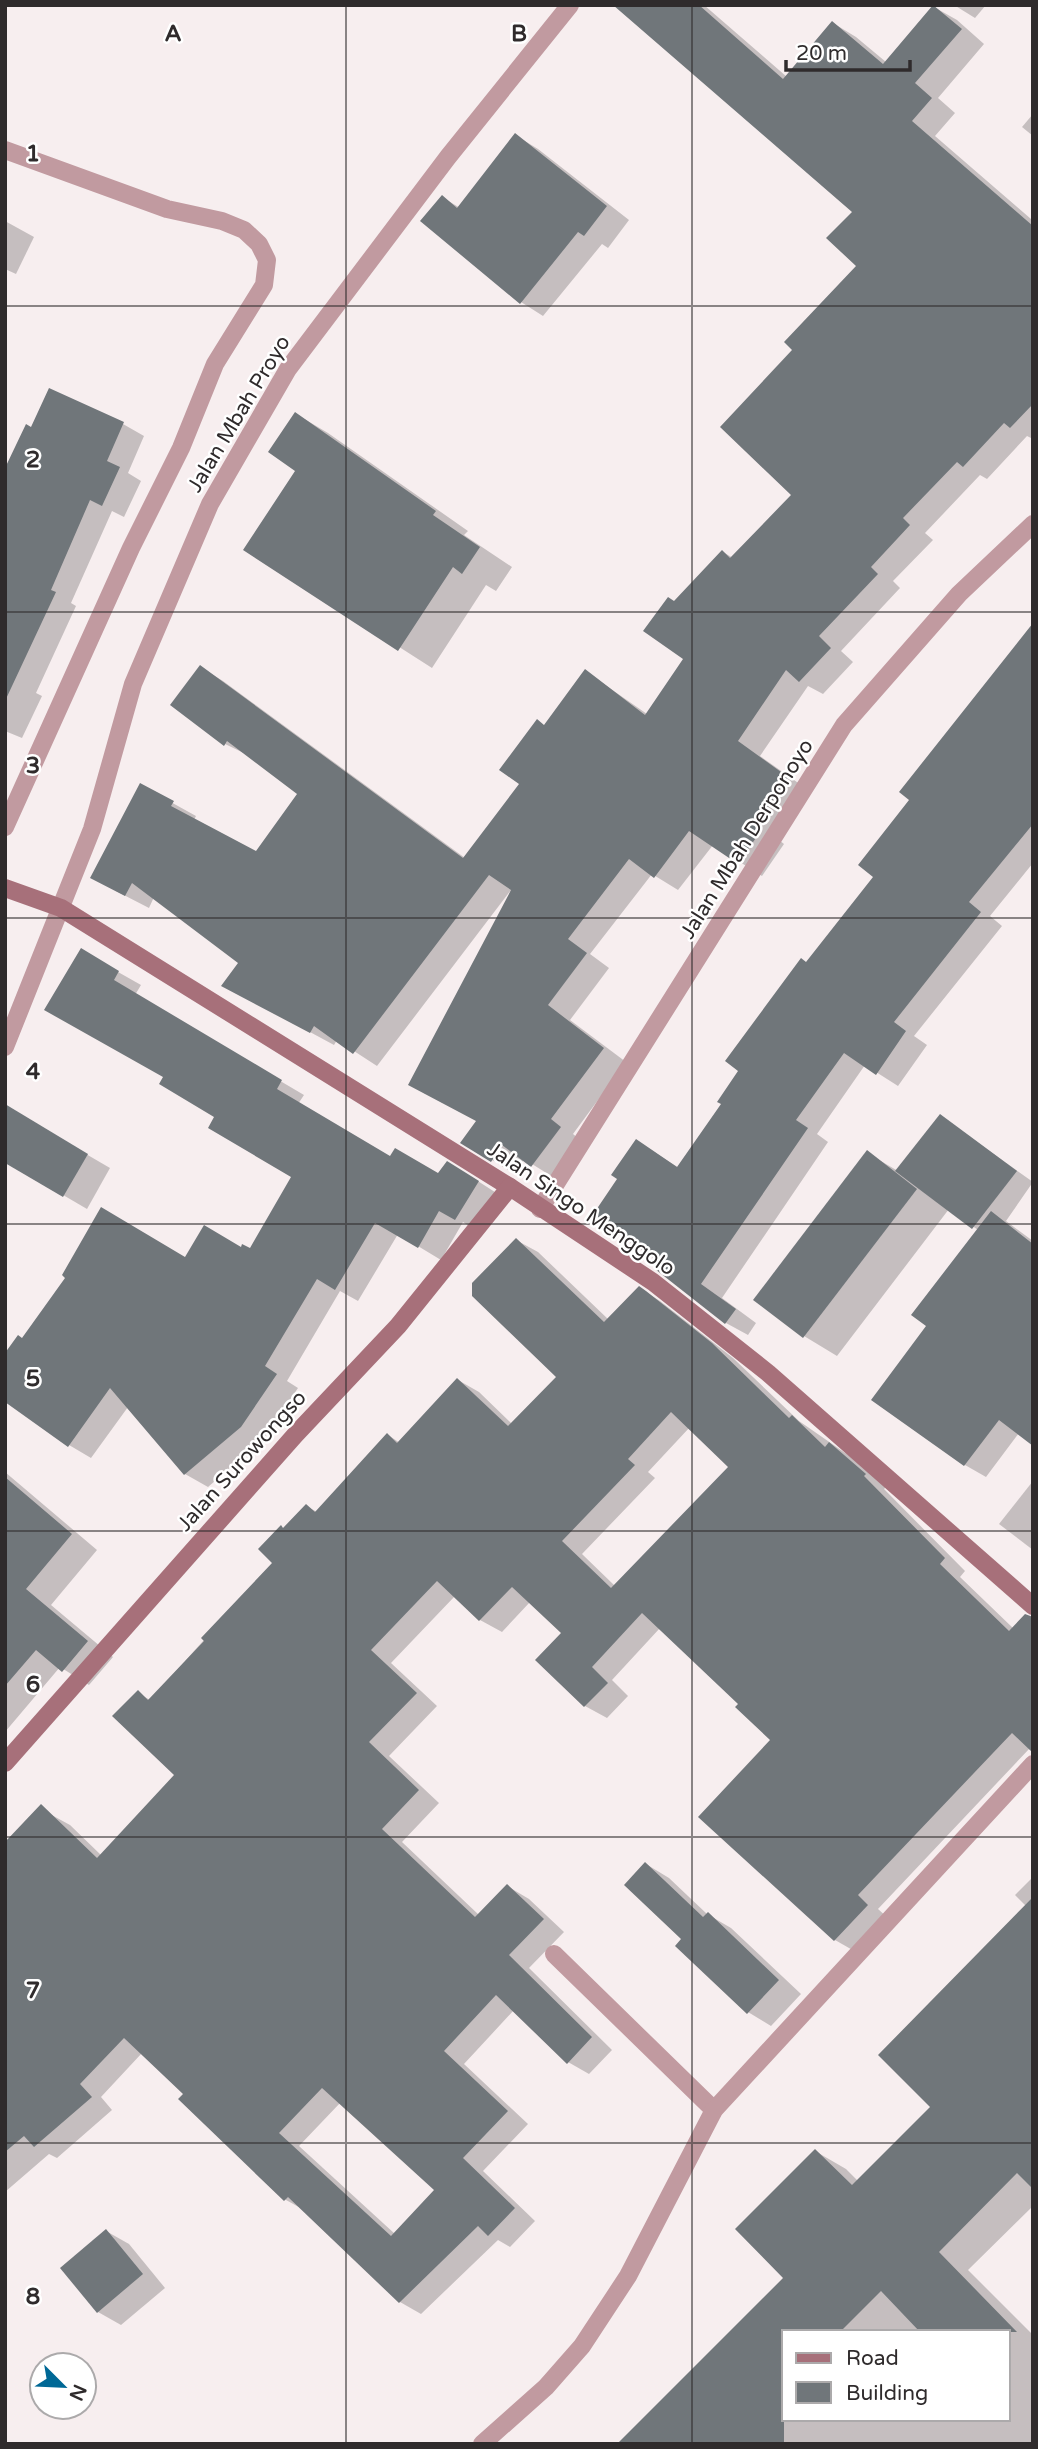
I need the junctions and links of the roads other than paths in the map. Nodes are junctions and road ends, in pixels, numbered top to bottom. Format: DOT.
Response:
graph roads {
  1 [pos="570,5"];
  2 [pos="5,150"];
  3 [pos="1033,524"];
  4 [pos="5,827"];
  5 [pos="5,888"];
  6 [pos="59,907"];
  7 [pos="5,1047"];
  8 [pos="510,1187"];
  9 [pos="540,1209"];
  10 [pos="1033,1606"];
  11 [pos="5,1763"];
  12 [pos="1033,1764"];
  13 [pos="554,1954"];
  14 [pos="714,2110"];
  15 [pos="482,2444"];
  1 -- 6 [label="street, Jalan Mbah Proyo"];
  2 -- 4 [label="street"];
  3 -- 9 [label="street, Jalan Mbah Derponoyo"];
  5 -- 6 [label="street, Jalan Singo Menggolo"];
  6 -- 7 [label="street, Jalan Mbah Proyo"];
  6 -- 8 [label="street, Jalan Singo Menggolo"];
  8 -- 9 [label="street, Jalan Singo Menggolo"];
  8 -- 11 [label="street, Jalan Surowongso"];
  9 -- 10 [label="street, Jalan Singo Menggolo"];
  12 -- 14 [label="street"];
  13 -- 14 [label="street"];
  14 -- 15 [label="street"];
}
